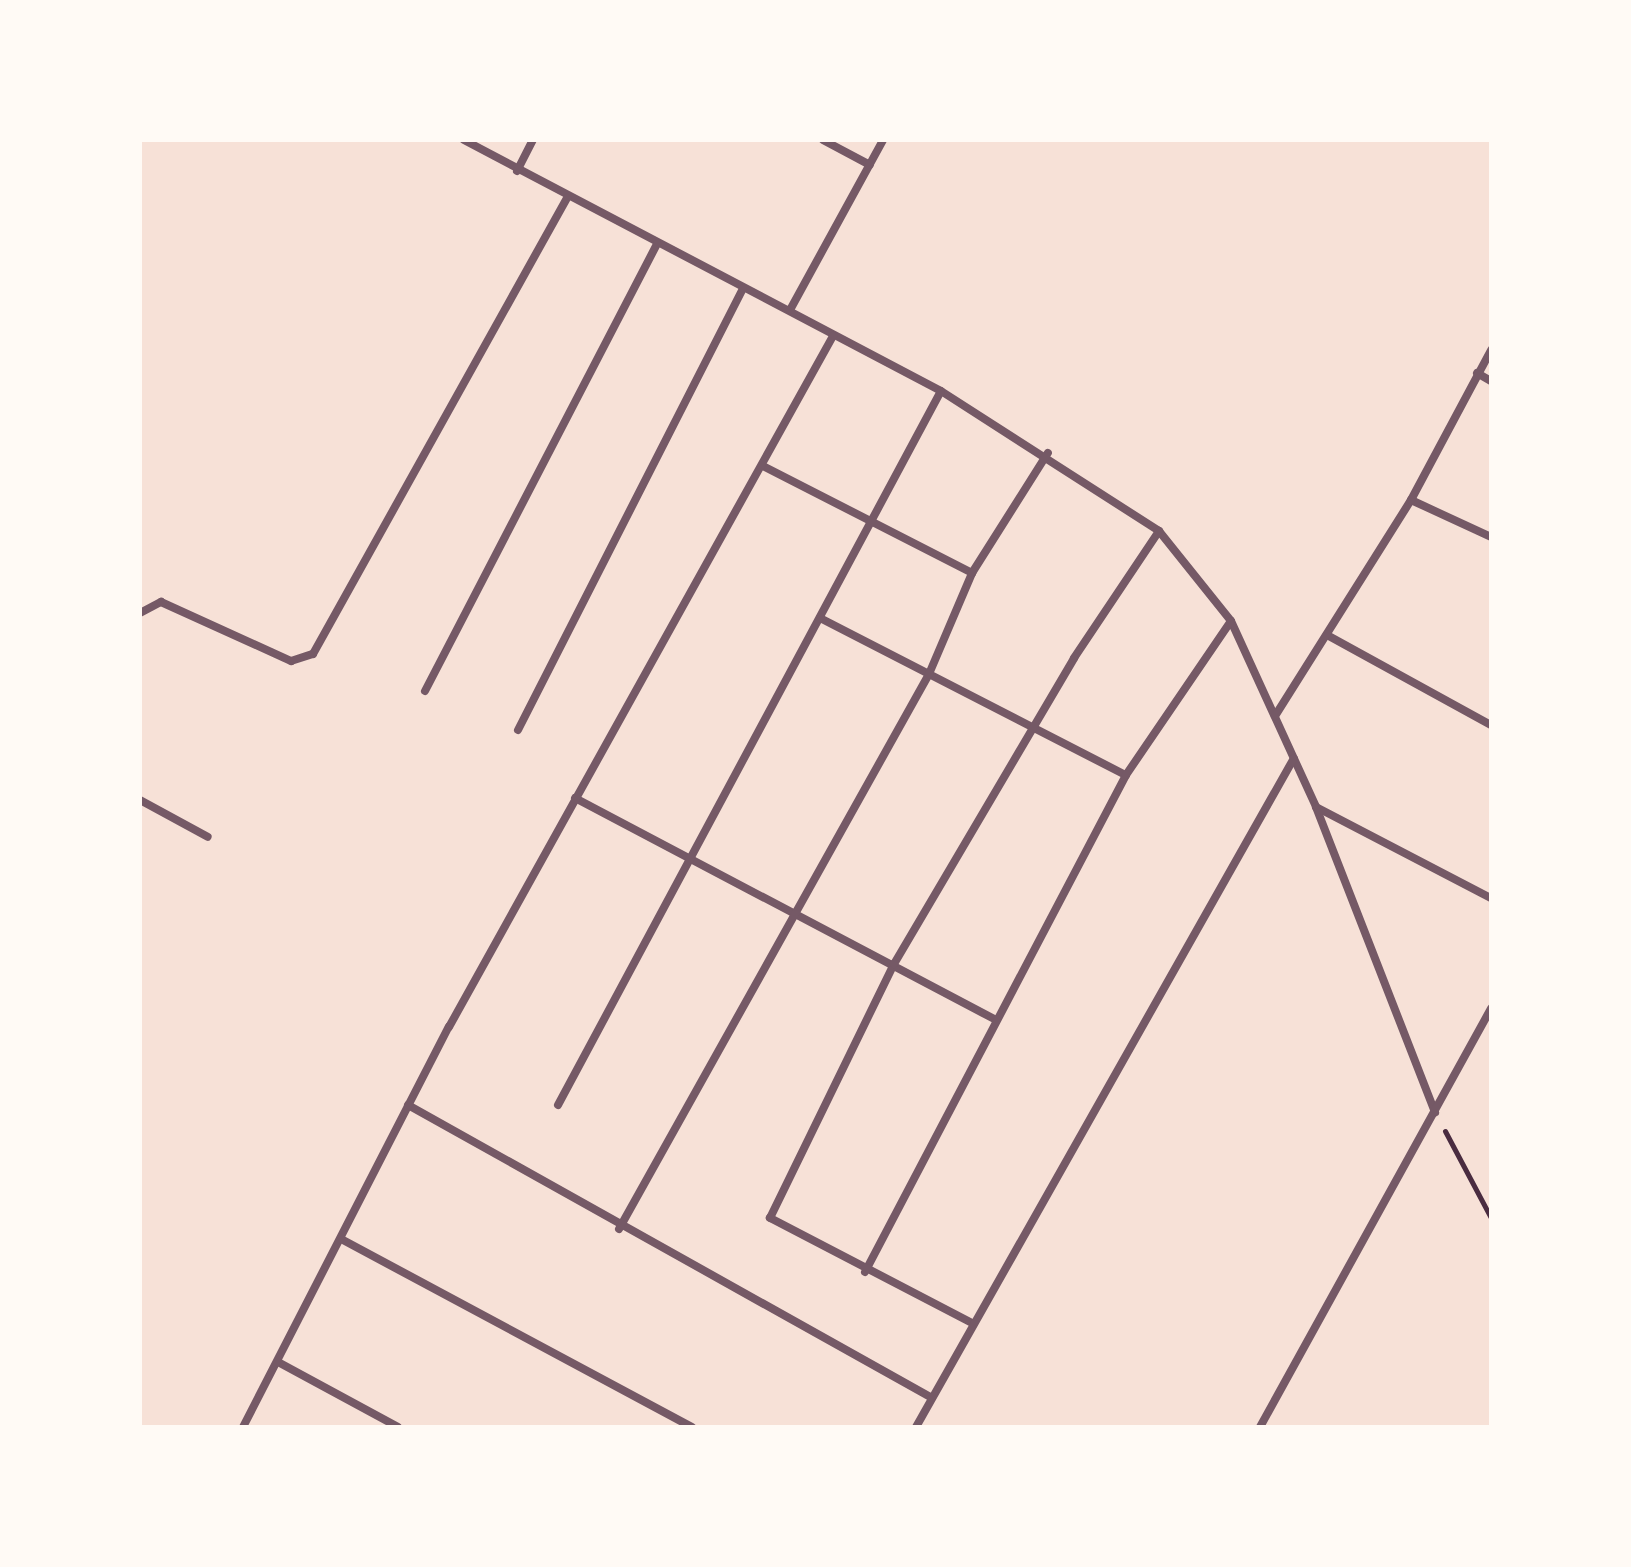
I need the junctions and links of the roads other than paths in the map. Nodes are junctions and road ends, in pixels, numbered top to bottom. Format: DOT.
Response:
graph roads {
  1 [pos="464,140"];
  2 [pos="533,140"];
  3 [pos="823,140"];
  4 [pos="883,140"];
  5 [pos="870,165"];
  6 [pos="517,171"];
  7 [pos="567,198"];
  8 [pos="657,244"];
  9 [pos="743,289"];
  10 [pos="790,310"];
  11 [pos="833,336"];
  12 [pos="1491,350"];
  13 [pos="1477,373"];
  14 [pos="1491,381"];
  15 [pos="941,391"];
  16 [pos="1048,453"];
  17 [pos="763,466"];
  18 [pos="1411,500"];
  19 [pos="872,522"];
  20 [pos="1159,531"];
  21 [pos="1491,537"];
  22 [pos="972,573"];
  23 [pos="140,613"];
  24 [pos="820,618"];
  25 [pos="1231,621"];
  26 [pos="1327,635"];
  27 [pos="929,674"];
  28 [pos="425,691"];
  29 [pos="1275,716"];
  30 [pos="1491,725"];
  31 [pos="518,730"];
  32 [pos="1035,730"];
  33 [pos="1294,758"];
  34 [pos="1126,775"];
  35 [pos="575,798"];
  36 [pos="140,800"];
  37 [pos="1316,807"];
  38 [pos="208,837"];
  39 [pos="691,861"];
  40 [pos="1491,898"];
  41 [pos="791,915"];
  42 [pos="894,964"];
  43 [pos="1491,1009"];
  44 [pos="994,1019"];
  45 [pos="408,1105"];
  46 [pos="558,1105"];
  47 [pos="1435,1113"];
  48 [pos="619,1229"];
  49 [pos="343,1240"];
  50 [pos="865,1272"];
  51 [pos="972,1323"];
  52 [pos="278,1362"];
  53 [pos="932,1398"];
  54 [pos="243,1427"];
  55 [pos="398,1427"];
  56 [pos="692,1427"];
  57 [pos="916,1427"];
  58 [pos="1260,1427"];
  1 -- 6 [label="street"];
  2 -- 6 [label="street"];
  3 -- 5 [label="street"];
  4 -- 5 [label="street"];
  5 -- 10 [label="street"];
  6 -- 7 [label="street"];
  7 -- 8 [label="street"];
  7 -- 23 [label="street"];
  8 -- 9 [label="street"];
  8 -- 28 [label="street"];
  9 -- 10 [label="street"];
  9 -- 31 [label="street"];
  10 -- 11 [label="street"];
  11 -- 15 [label="street"];
  11 -- 17 [label="street"];
  12 -- 13 [label="street"];
  13 -- 14 [label="street"];
  13 -- 18 [label="street"];
  15 -- 16 [label="street"];
  15 -- 19 [label="street"];
  16 -- 20 [label="street"];
  16 -- 22 [label="street"];
  17 -- 19 [label="street"];
  17 -- 35 [label="street"];
  18 -- 21 [label="street"];
  18 -- 26 [label="street"];
  19 -- 22 [label="street"];
  19 -- 24 [label="street"];
  20 -- 25 [label="street"];
  20 -- 32 [label="street"];
  22 -- 27 [label="street"];
  24 -- 27 [label="street"];
  24 -- 39 [label="street"];
  25 -- 29 [label="street"];
  25 -- 34 [label="street"];
  26 -- 29 [label="street"];
  26 -- 30 [label="street"];
  27 -- 32 [label="street"];
  27 -- 41 [label="street"];
  29 -- 33 [label="street"];
  32 -- 34 [label="street"];
  32 -- 42 [label="street"];
  33 -- 37 [label="street"];
  33 -- 51 [label="street"];
  34 -- 44 [label="street"];
  35 -- 39 [label="street"];
  35 -- 45 [label="street"];
  36 -- 38 [label="street"];
  37 -- 40 [label="street"];
  37 -- 47 [label="street"];
  39 -- 41 [label="street"];
  39 -- 46 [label="street"];
  41 -- 42 [label="street"];
  41 -- 48 [label="street"];
  42 -- 44 [label="street"];
  42 -- 50 [label="street"];
  43 -- 47 [label="street"];
  44 -- 50 [label="street"];
  45 -- 48 [label="street"];
  45 -- 49 [label="street"];
  47 -- 58 [label="street"];
  48 -- 53 [label="street"];
  49 -- 52 [label="street"];
  49 -- 56 [label="street"];
  50 -- 51 [label="street"];
  51 -- 53 [label="street"];
  52 -- 54 [label="street"];
  52 -- 55 [label="street"];
  53 -- 57 [label="street"];
}
